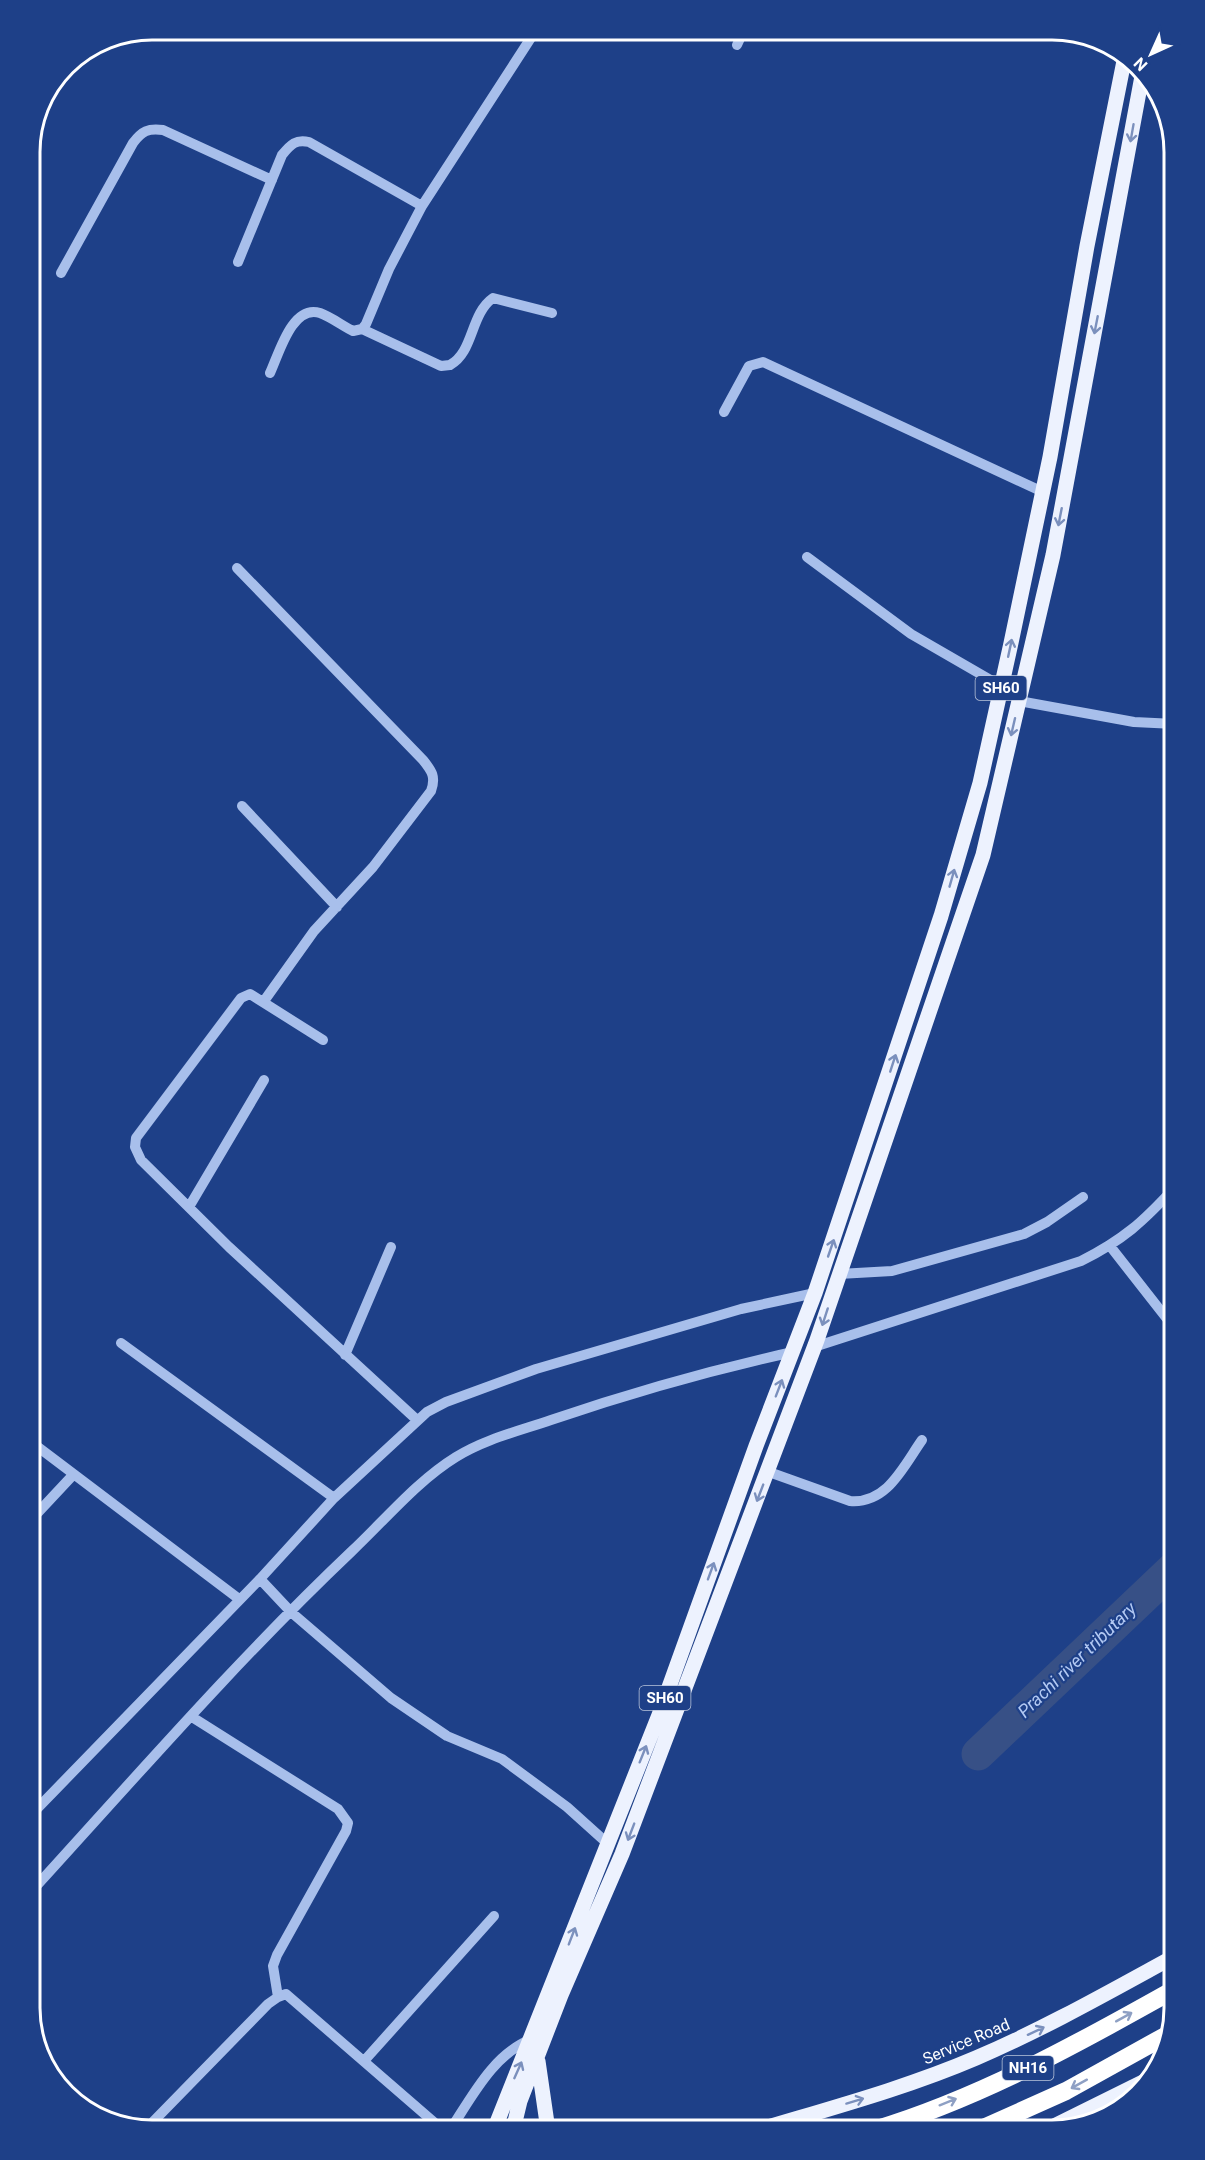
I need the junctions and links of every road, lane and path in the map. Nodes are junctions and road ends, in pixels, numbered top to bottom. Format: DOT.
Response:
graph roads {
  1 [pos="529,41"];
  2 [pos="739,41"];
  3 [pos="737,45"];
  4 [pos="1121,76"];
  5 [pos="1141,84"];
  6 [pos="272,180"];
  7 [pos="422,206"];
  8 [pos="238,262"];
  9 [pos="61,273"];
  10 [pos="552,313"];
  11 [pos="362,329"];
  12 [pos="270,373"];
  13 [pos="724,412"];
  14 [pos="1043,492"];
  15 [pos="807,557"];
  16 [pos="237,568"];
  17 [pos="1001,686"];
  18 [pos="1019,701"];
  19 [pos="1165,724"];
  20 [pos="242,806"];
  21 [pos="337,907"];
  22 [pos="264,1001"];
  23 [pos="323,1040"];
  24 [pos="264,1080"];
  25 [pos="1083,1197"];
  26 [pos="1165,1198"];
  27 [pos="189,1207"];
  28 [pos="1110,1246"];
  29 [pos="391,1247"];
  30 [pos="839,1274"];
  31 [pos="813,1298"];
  32 [pos="1165,1316"];
  33 [pos="121,1343"];
  34 [pos="816,1343"];
  35 [pos="794,1348"];
  36 [pos="345,1355"];
  37 [pos="417,1420"];
  38 [pos="922,1440"];
  39 [pos="40,1449"];
  40 [pos="769,1472"];
  41 [pos="73,1475"];
  42 [pos="334,1498"];
  43 [pos="40,1510"];
  44 [pos="261,1581"];
  45 [pos="239,1599"];
  46 [pos="289,1610"];
  47 [pos="192,1717"];
  48 [pos="40,1806"];
  49 [pos="607,1843"];
  50 [pos="40,1882"];
  51 [pos="495,1916"];
  52 [pos="1165,1961"];
  53 [pos="556,1993"];
  54 [pos="1165,1994"];
  55 [pos="278,1996"];
  56 [pos="532,2039"];
  57 [pos="1160,2039"];
  58 [pos="537,2058"];
  59 [pos="364,2061"];
  60 [pos="1129,2089"];
  61 [pos="508,2094"];
  62 [pos="157,2119"];
  63 [pos="431,2119"];
  64 [pos="457,2119"];
  65 [pos="492,2119"];
  66 [pos="498,2119"];
  67 [pos="516,2119"];
  68 [pos="546,2119"];
  69 [pos="1069,2119"];
  70 [pos="792,2120"];
  71 [pos="901,2120"];
  72 [pos="1001,2120"];
  1 -- 7 [label="street"];
  2 -- 3 [label="street"];
  4 -- 14 [label="main road, SH60"];
  5 -- 18 [label="main road, SH60, one-way"];
  6 -- 7 [label="street"];
  6 -- 8 [label="street"];
  6 -- 9 [label="street"];
  7 -- 11 [label="street"];
  10 -- 11 [label="street"];
  11 -- 12 [label="street"];
  13 -- 14 [label="street"];
  17 -- 14 [label="main road, SH60, one-way"];
  15 -- 17 [label="street"];
  16 -- 21 [label="street"];
  31 -- 17 [label="main road, SH60, one-way"];
  18 -- 19 [label="street"];
  18 -- 30 [label="main road, SH60, one-way"];
  20 -- 21 [label="street"];
  21 -- 22 [label="street"];
  22 -- 23 [label="street"];
  22 -- 27 [label="street"];
  24 -- 27 [label="street"];
  25 -- 30 [label="street"];
  26 -- 28 [label="street"];
  27 -- 36 [label="street"];
  28 -- 32 [label="street"];
  28 -- 34 [label="street"];
  29 -- 36 [label="street"];
  30 -- 34 [label="main road, SH60, one-way"];
  31 -- 35 [label="main road, SH60"];
  31 -- 37 [label="street"];
  33 -- 42 [label="street"];
  34 -- 40 [label="main road, SH60"];
  35 -- 46 [label="street"];
  49 -- 35 [label="main road, SH60, one-way"];
  36 -- 37 [label="street"];
  37 -- 42 [label="street"];
  38 -- 40 [label="street"];
  39 -- 41 [label="street"];
  40 -- 53 [label="main road, SH60, one-way"];
  41 -- 43 [label="street"];
  41 -- 45 [label="street"];
  42 -- 44 [label="street"];
  44 -- 45 [label="street"];
  44 -- 46 [label="street"];
  45 -- 48 [label="street"];
  46 -- 47 [label="street"];
  46 -- 49 [label="street"];
  47 -- 50 [label="street"];
  47 -- 55 [label="street"];
  53 -- 49 [label="main road, SH60, one-way"];
  51 -- 59 [label="street"];
  70 -- 52 [label="main road, Service Road, one-way"];
  53 -- 56 [label="main road, SH60"];
  53 -- 58 [label="main road, SH60"];
  71 -- 54 [label="highway, NH16, one-way"];
  55 -- 59 [label="street"];
  55 -- 62 [label="street"];
  61 -- 56 [label="main road, SH60, one-way"];
  56 -- 64 [label="street"];
  57 -- 72 [label="highway, NH16, one-way"];
  58 -- 67 [label="main road, SH60"];
  58 -- 68 [label="main road"];
  59 -- 63 [label="street"];
  60 -- 69 [label="main road"];
  61 -- 65 [label="main road"];
  61 -- 66 [label="main road, SH60"];
}
